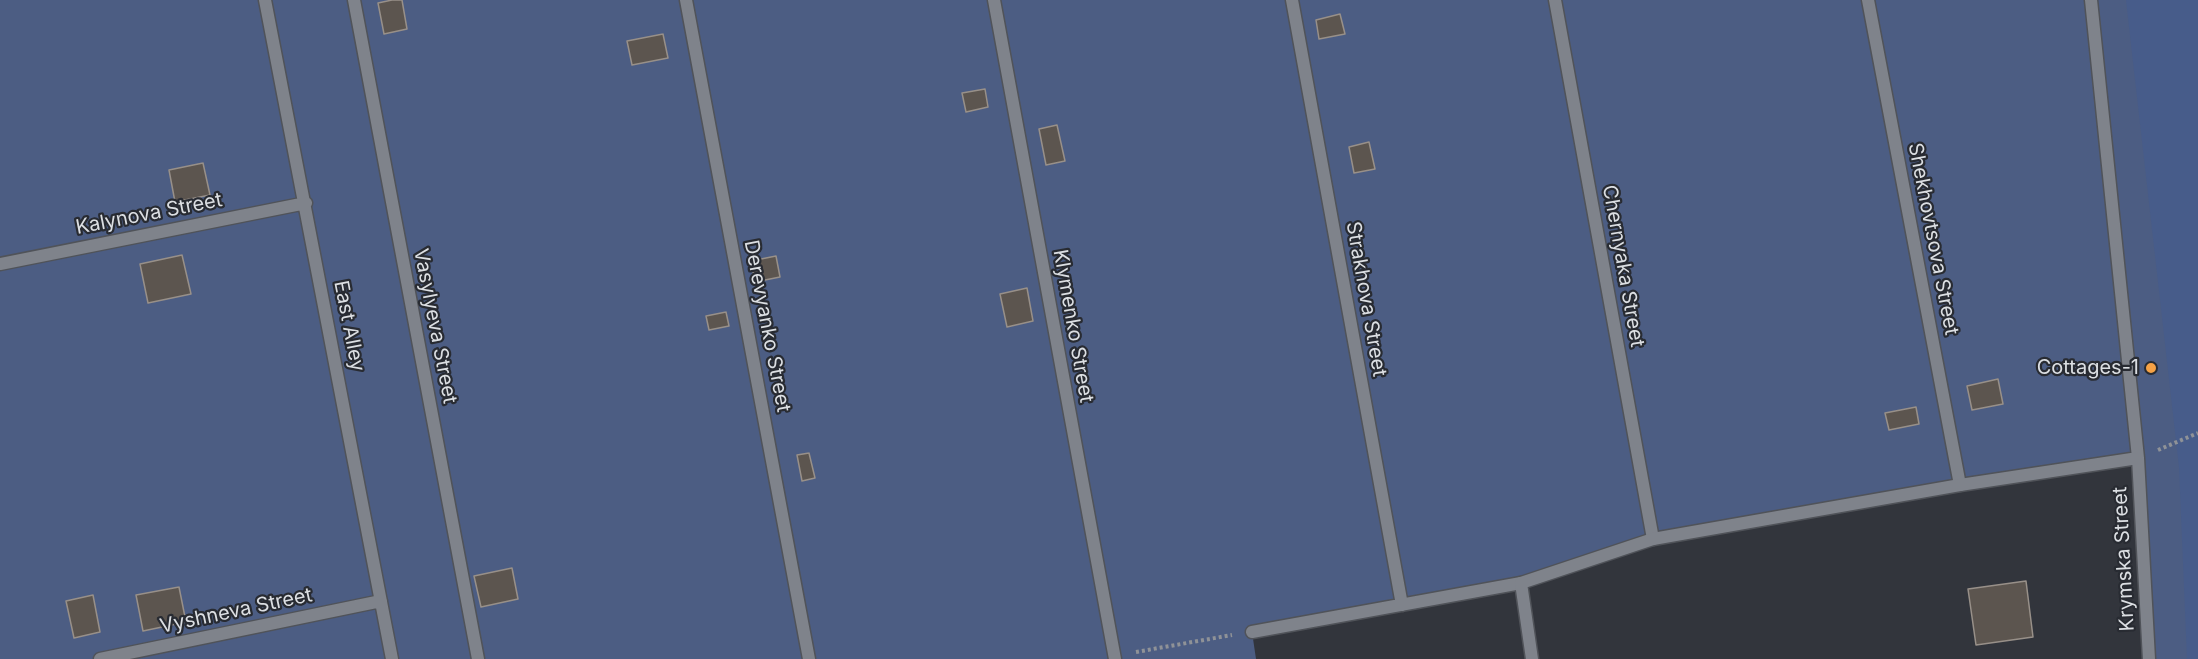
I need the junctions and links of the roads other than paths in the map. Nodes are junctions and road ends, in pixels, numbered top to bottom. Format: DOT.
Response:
graph roads {
  1 [pos="265,0"];
  2 [pos="354,0"];
  3 [pos="686,0"];
  4 [pos="994,0"];
  5 [pos="1292,0"];
  6 [pos="1555,0"];
  7 [pos="1868,0"];
  8 [pos="2091,0"];
  9 [pos="306,203"];
  10 [pos="0,264"];
  11 [pos="2138,458"];
  12 [pos="1960,485"];
  13 [pos="1653,539"];
  14 [pos="1521,583"];
  15 [pos="381,601"];
  16 [pos="1402,605"];
  17 [pos="1252,632"];
  18 [pos="1114,658"];
  19 [pos="100,659"];
  20 [pos="392,659"];
  21 [pos="478,659"];
  22 [pos="809,659"];
  23 [pos="1532,659"];
  24 [pos="2149,659"];
  1 -- 9 [label="street, East Alley"];
  2 -- 21 [label="street, Vasylyeva Street"];
  3 -- 22 [label="street, Derevyanko Street"];
  4 -- 18 [label="street, Klymenko Street"];
  5 -- 16 [label="street, Strakhova Street"];
  6 -- 13 [label="street, Chernyaka Street"];
  7 -- 12 [label="street, Shekhovtsova Street"];
  8 -- 11 [label="street, Krymska Street"];
  9 -- 10 [label="street, Kalynova Street"];
  9 -- 15 [label="street, East Alley"];
  11 -- 12 [label="street"];
  11 -- 24 [label="street, Krymska Street"];
  12 -- 13 [label="street"];
  13 -- 14 [label="street"];
  14 -- 16 [label="street"];
  14 -- 23 [label="street"];
  15 -- 19 [label="street, Vyshneva Street"];
  15 -- 20 [label="street, East Alley"];
  16 -- 17 [label="street"];
}
